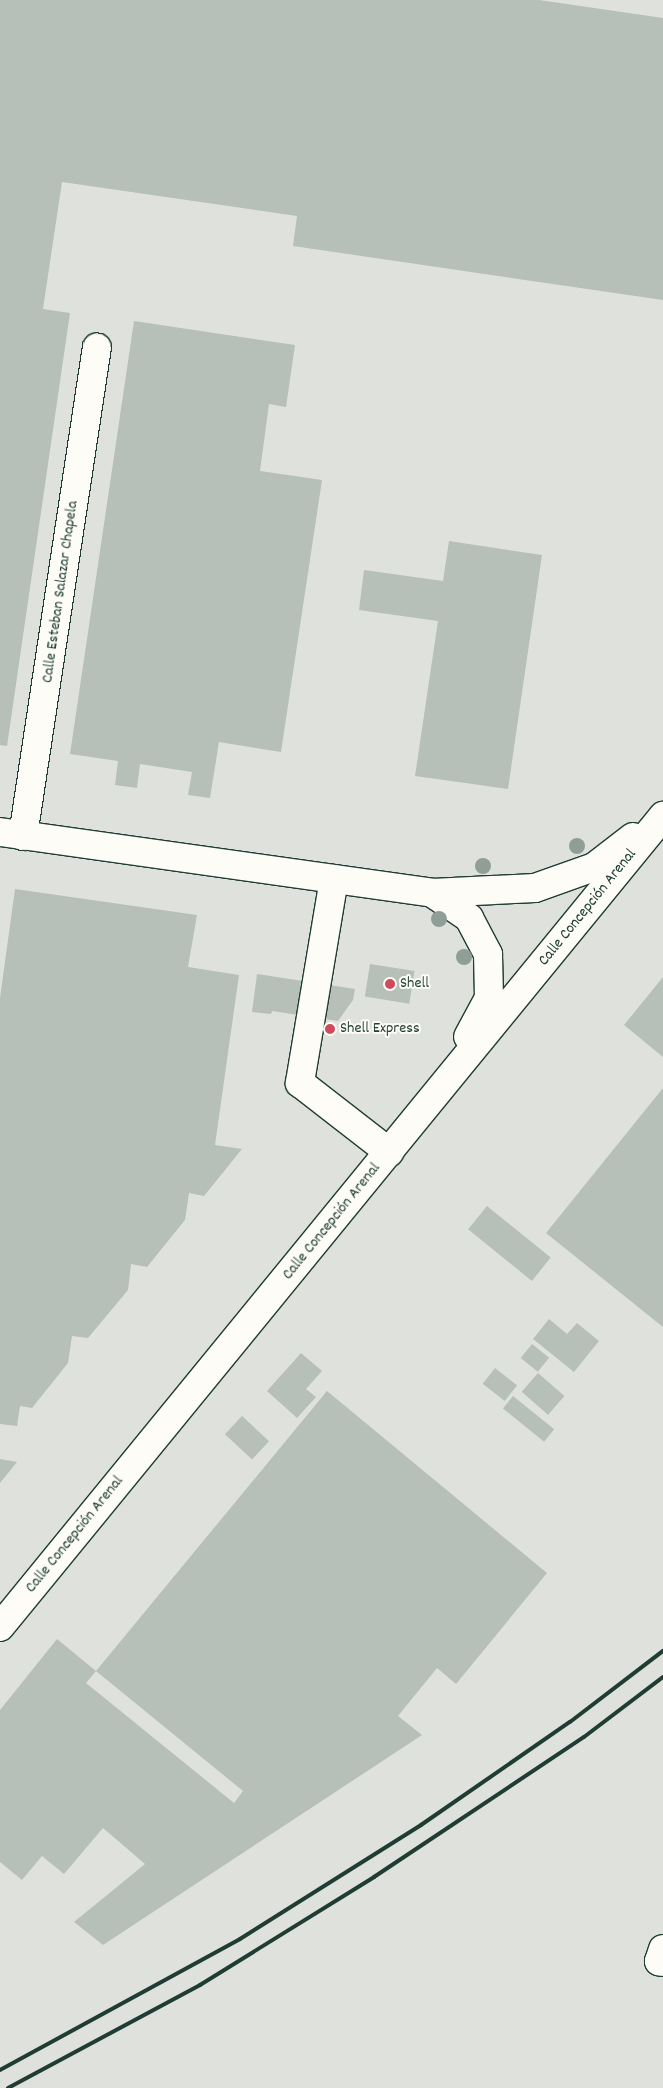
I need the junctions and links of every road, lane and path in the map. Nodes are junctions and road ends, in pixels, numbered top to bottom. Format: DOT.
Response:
graph roads {
  1 [pos="97,348"];
  2 [pos="663,815"];
  3 [pos="12,834"];
  4 [pos="334,879"];
  5 [pos="432,893"];
  6 [pos="441,1089"];
  7 [pos="390,1152"];
  8 [pos="0,1627"];
  9 [pos="663,1949"];
  10 [pos="663,1962"];
  1 -- 3 [label="street, Calle Esteban Salazar Chapela"];
  2 -- 5 [label="street, Calle Esteban Salazar Chapela"];
  2 -- 6 [label="street, Calle Concepción Arenal"];
  3 -- 4 [label="street, Calle Esteban Salazar Chapela"];
  4 -- 5 [label="street, Calle Esteban Salazar Chapela"];
  4 -- 7 [label="street"];
  5 -- 6 [label="street, Calle Esteban Salazar Chapela"];
  6 -- 7 [label="street, Calle Concepción Arenal"];
  7 -- 8 [label="street, Calle Concepción Arenal"];
  9 -- 10 [label="street"];
}
